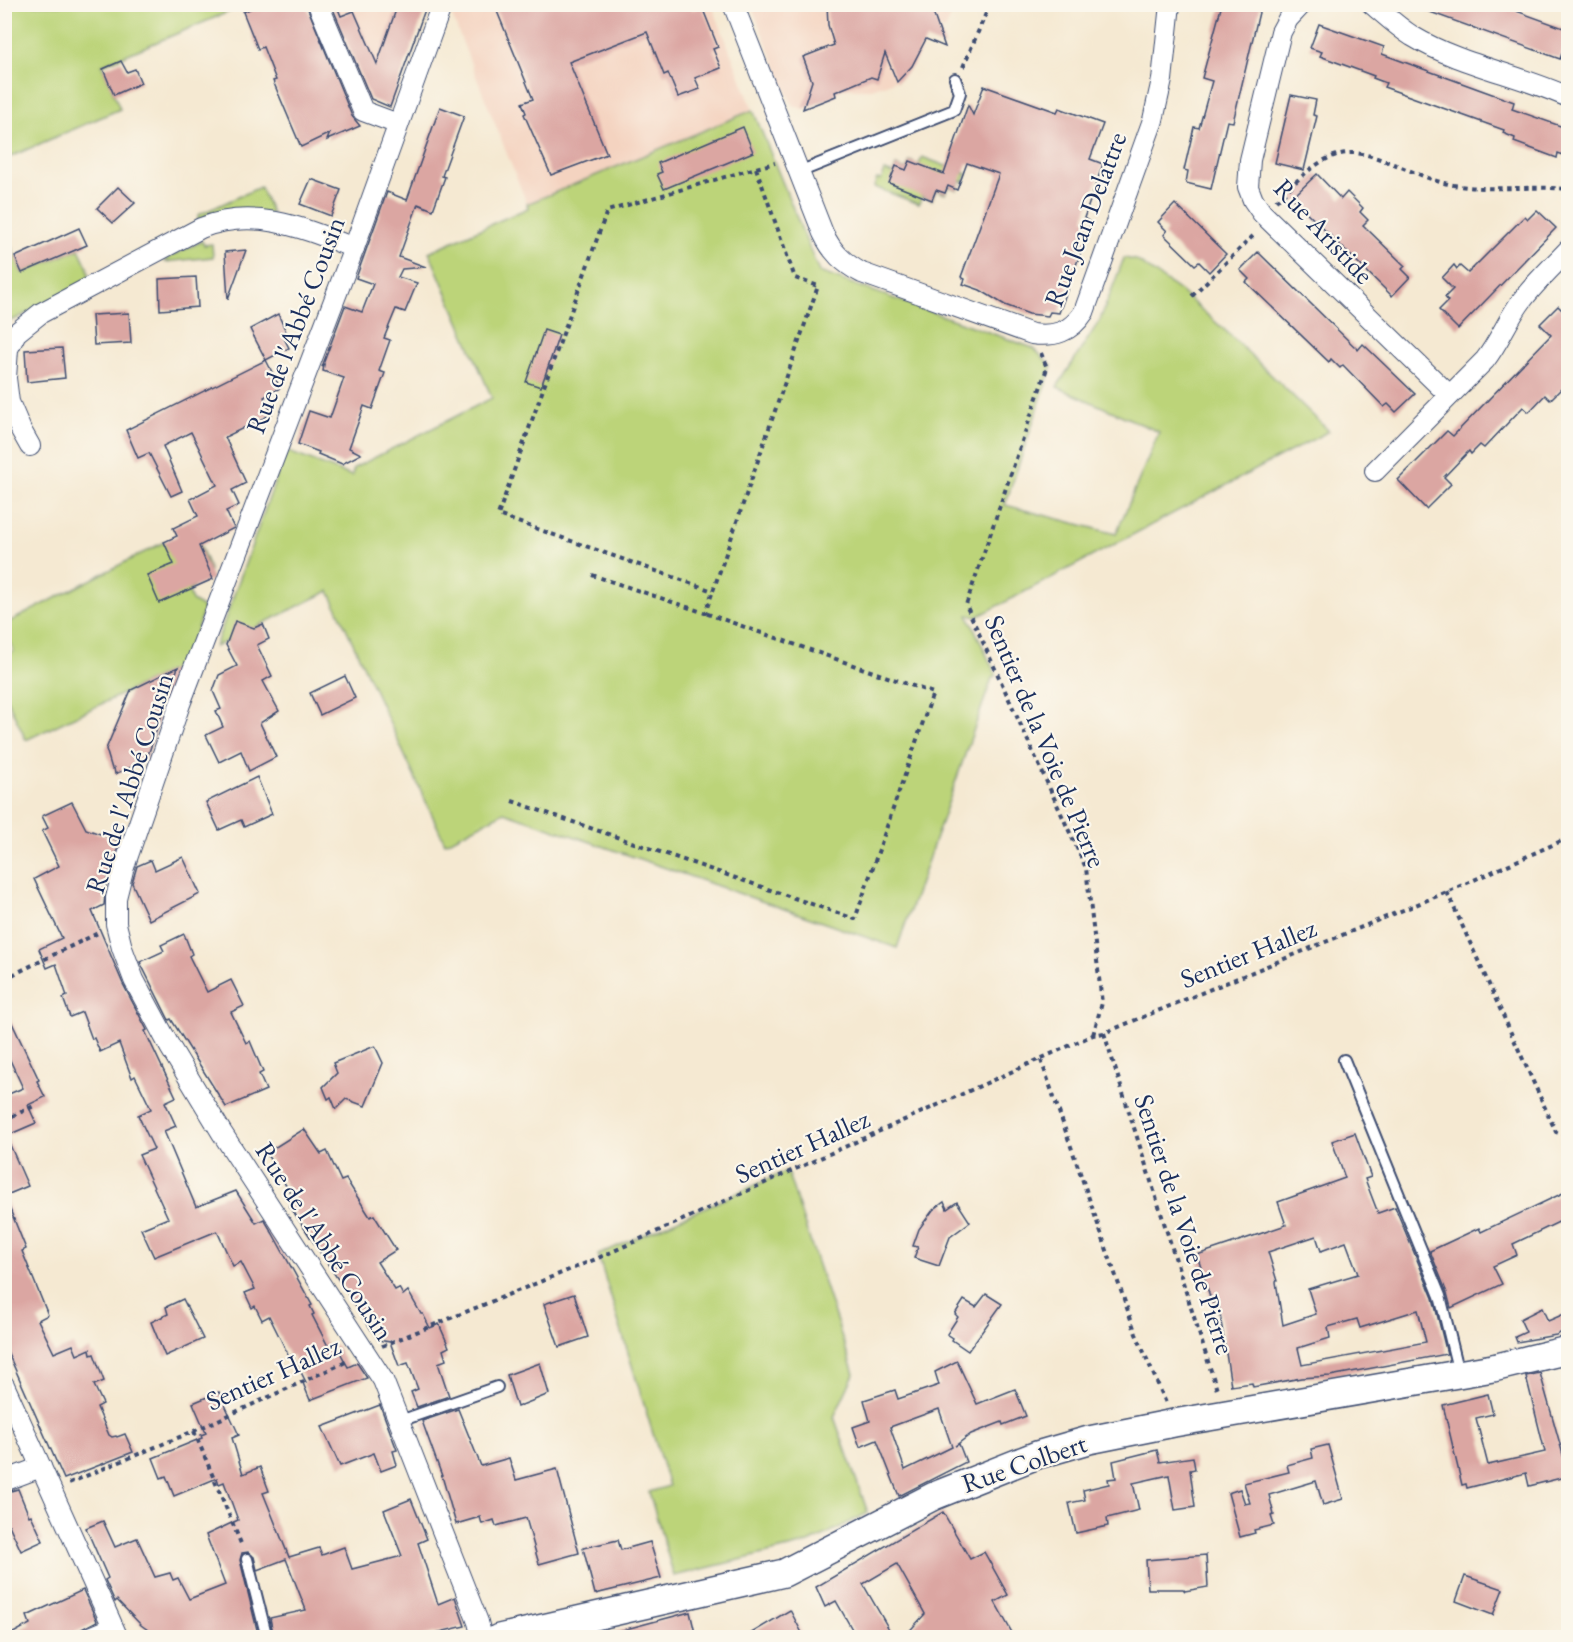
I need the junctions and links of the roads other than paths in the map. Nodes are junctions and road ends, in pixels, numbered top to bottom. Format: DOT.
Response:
graph roads {
  1 [pos="318,4"];
  2 [pos="442,4"];
  3 [pos="733,4"];
  4 [pos="1170,4"];
  5 [pos="1302,4"];
  6 [pos="1372,4"];
  7 [pos="955,79"];
  8 [pos="1569,97"];
  9 [pos="398,124"];
  10 [pos="796,165"];
  11 [pos="354,248"];
  12 [pos="1569,250"];
  13 [pos="1449,396"];
  14 [pos="30,446"];
  15 [pos="1375,471"];
  16 [pos="1344,1060"];
  17 [pos="1569,1350"];
  18 [pos="1459,1373"];
  19 [pos="4,1385"];
  20 [pos="497,1387"];
  21 [pos="400,1421"];
  22 [pos="41,1467"];
  23 [pos="4,1481"];
  24 [pos="247,1559"];
  25 [pos="113,1634"];
  26 [pos="88,1638"];
  27 [pos="267,1638"];
  28 [pos="482,1638"];
  29 [pos="499,1638"];
  1 -- 9 [label="street"];
  2 -- 9 [label="street, Rue de l'Abbé Cousin"];
  3 -- 10 [label="street, Rue Jean Delattre"];
  4 -- 10 [label="street, Rue Jean Delattre"];
  5 -- 13 [label="street, Rue Aristide"];
  6 -- 8 [label="street"];
  7 -- 10 [label="lane"];
  9 -- 11 [label="street, Rue de l'Abbé Cousin"];
  11 -- 14 [label="street"];
  11 -- 21 [label="street, Rue de l'Abbé Cousin"];
  12 -- 13 [label="street"];
  13 -- 15 [label="street"];
  16 -- 18 [label="lane"];
  17 -- 18 [label="main road, Rue Colbert"];
  18 -- 29 [label="main road, Rue Colbert"];
  19 -- 22 [label="street"];
  20 -- 21 [label="lane"];
  21 -- 28 [label="street, Rue de l'Abbé Cousin"];
  22 -- 23 [label="street"];
  22 -- 25 [label="street"];
  24 -- 27 [label="lane"];
  25 -- 26 [label="street"];
}
